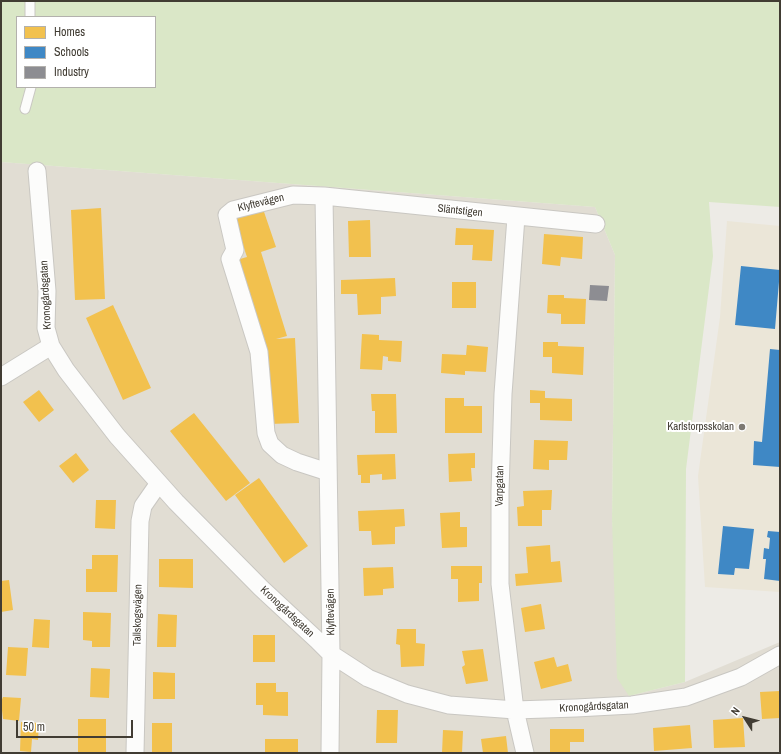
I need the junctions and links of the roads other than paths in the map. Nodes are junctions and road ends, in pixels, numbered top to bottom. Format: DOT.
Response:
graph roads {
  1 [pos="30,1"];
  2 [pos="30,16"];
  3 [pos="31,88"];
  4 [pos="25,109"];
  5 [pos="37,171"];
  6 [pos="324,196"];
  7 [pos="516,217"];
  8 [pos="596,224"];
  9 [pos="51,346"];
  10 [pos="1,377"];
  11 [pos="328,472"];
  12 [pos="159,483"];
  13 [pos="331,654"];
  14 [pos="780,654"];
  15 [pos="516,710"];
  16 [pos="135,753"];
  17 [pos="330,753"];
  18 [pos="525,753"];
  1 -- 2 [label="lane"];
  3 -- 4 [label="lane"];
  5 -- 9 [label="street, Kronogårdsgatan"];
  6 -- 7 [label="street, Släntstigen"];
  6 -- 11 [label="street, Klyftevägen"];
  6 -- 11 [label="street, Klyftevägen"];
  7 -- 8 [label="street, Släntstigen"];
  7 -- 15 [label="street, Varpgatan"];
  9 -- 10 [label="street"];
  9 -- 12 [label="street, Kronogårdsgatan"];
  11 -- 13 [label="street, Klyftevägen"];
  12 -- 13 [label="street, Kronogårdsgatan"];
  12 -- 16 [label="street, Tallskogsvägen"];
  13 -- 15 [label="street, Kronogårdsgatan"];
  13 -- 17 [label="street, Klyftevägen"];
  14 -- 15 [label="street, Kronogårdsgatan"];
  15 -- 18 [label="street, Varpgatan"];
}
